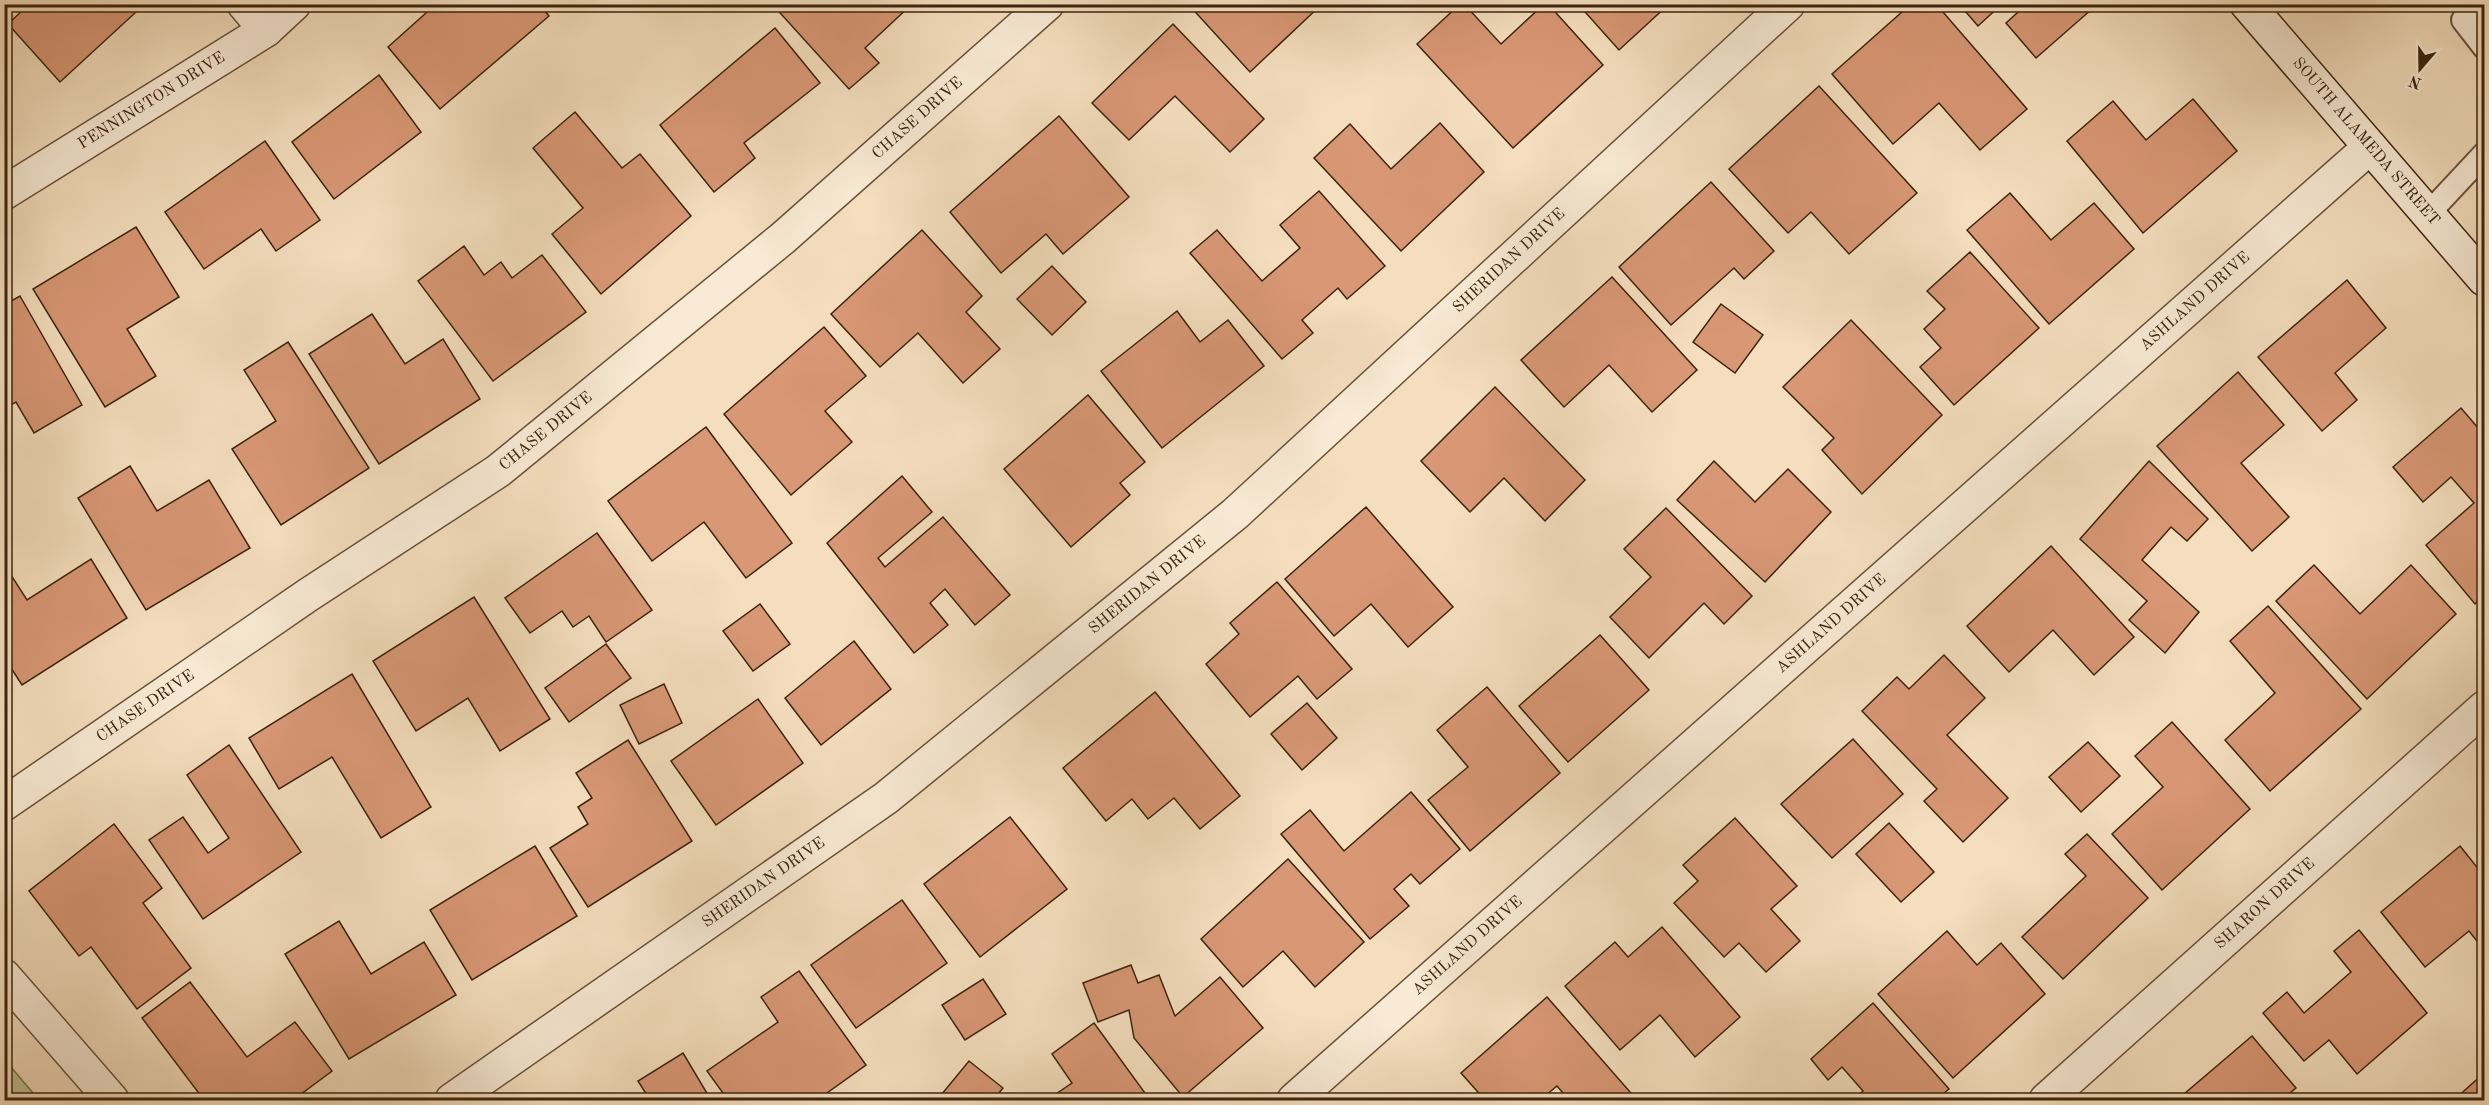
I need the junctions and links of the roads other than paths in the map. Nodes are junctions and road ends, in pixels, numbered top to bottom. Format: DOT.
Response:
graph roads {
  1 [pos="244,4"];
  2 [pos="294,4"];
  3 [pos="1047,4"];
  4 [pos="1788,4"];
  5 [pos="2247,4"];
  6 [pos="2476,4"];
  7 [pos="266,30"];
  8 [pos="2484,47"];
  9 [pos="2370,147"];
  10 [pos="2484,154"];
  11 [pos="4,193"];
  12 [pos="2428,214"];
  13 [pos="2484,279"];
  14 [pos="2484,708"];
  15 [pos="4,804"];
  16 [pos="4,976"];
  17 [pos="112,1101"];
  18 [pos="452,1101"];
  19 [pos="1294,1101"];
  20 [pos="2046,1101"];
  1 -- 7 [label="street"];
  2 -- 7 [label="street, PENNINGTON DRIVE"];
  3 -- 15 [label="street, CHASE DRIVE"];
  4 -- 18 [label="street, SHERIDAN DRIVE"];
  5 -- 9 [label="street, SOUTH ALAMEDA STREET"];
  6 -- 8 [label="lane"];
  7 -- 11 [label="street, PENNINGTON DRIVE"];
  9 -- 12 [label="street, SOUTH ALAMEDA STREET"];
  9 -- 19 [label="street, ASHLAND DRIVE"];
  10 -- 12 [label="lane"];
  12 -- 13 [label="street, SOUTH ALAMEDA STREET"];
  14 -- 20 [label="street, SHARON DRIVE"];
  16 -- 17 [label="street"];
}
